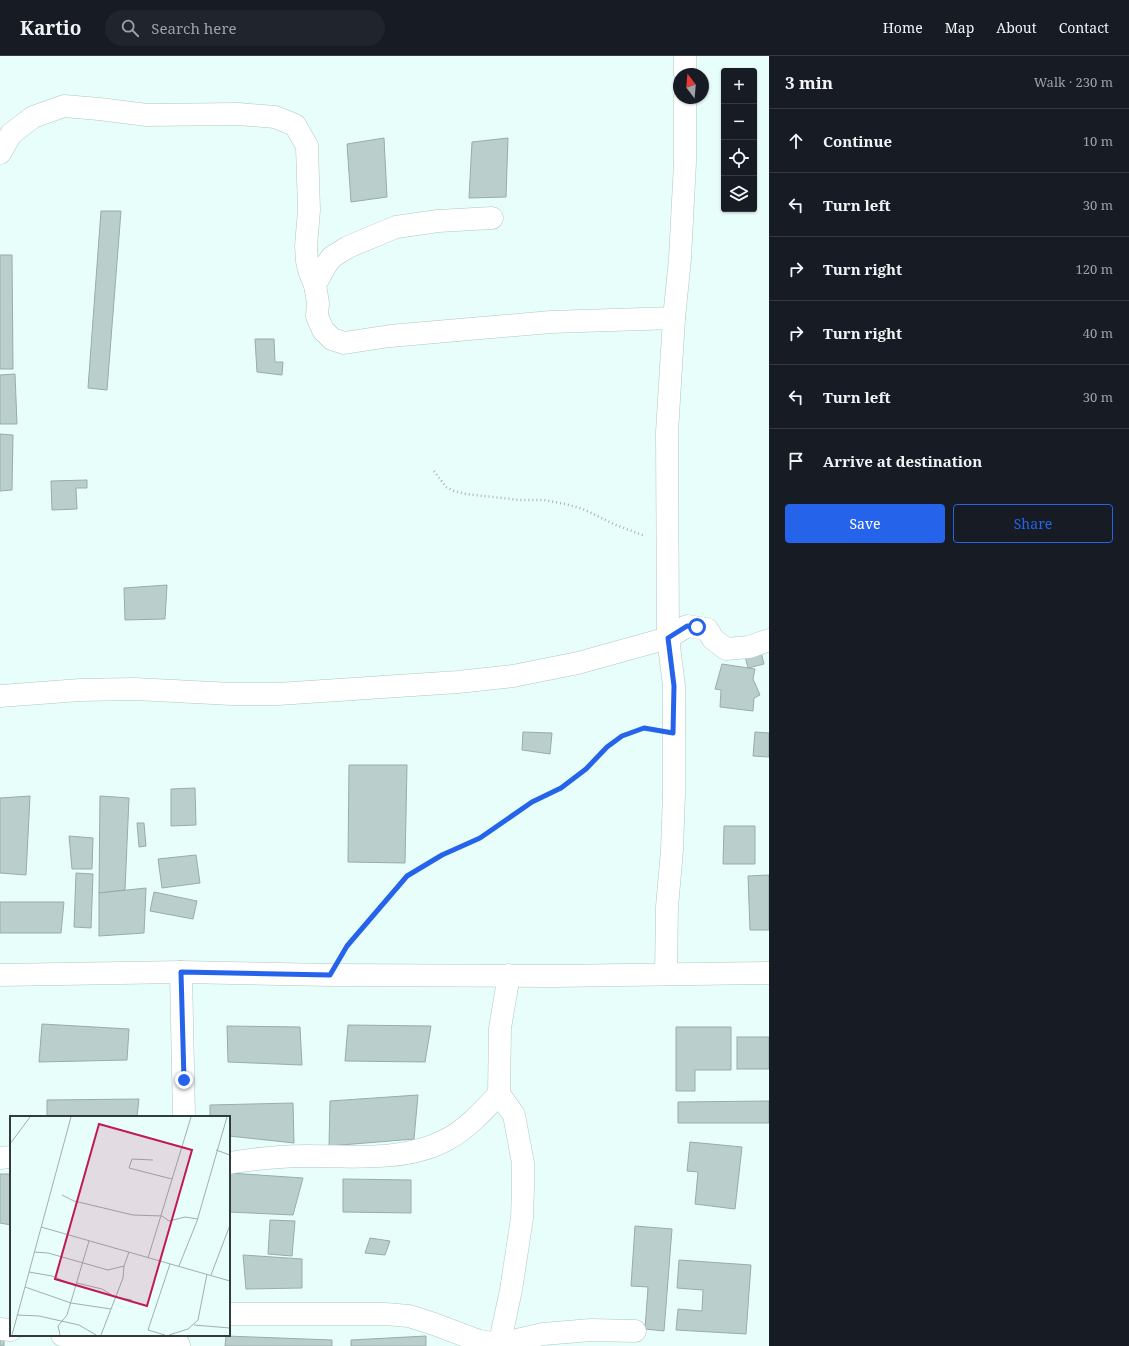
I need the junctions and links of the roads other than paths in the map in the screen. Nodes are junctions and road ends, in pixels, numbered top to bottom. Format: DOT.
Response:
graph roads {
  1 [pos="685,56"];
  2 [pos="685,68"];
  3 [pos="685,104"];
  4 [pos="0,153"];
  5 [pos="492,218"];
  6 [pos="315,285"];
  7 [pos="674,318"];
  8 [pos="668,638"];
  9 [pos="769,640"];
  10 [pos="0,696"];
  11 [pos="181,972"];
  12 [pos="769,973"];
  13 [pos="666,974"];
  14 [pos="509,975"];
  15 [pos="0,976"];
  16 [pos="499,1094"];
  17 [pos="184,1116"];
  18 [pos="10,1157"];
  19 [pos="0,1158"];
  20 [pos="230,1163"];
  21 [pos="230,1314"];
  22 [pos="0,1329"];
  23 [pos="10,1330"];
  24 [pos="635,1331"];
  25 [pos="79,1336"];
  26 [pos="179,1342"];
  27 [pos="499,1345"];
  1 -- 2 [label="street"];
  3 -- 7 [label="street"];
  4 -- 6 [label="street"];
  5 -- 6 [label="street"];
  6 -- 7 [label="street"];
  7 -- 8 [label="street"];
  8 -- 9 [label="street"];
  8 -- 10 [label="street"];
  8 -- 13 [label="street"];
  11 -- 14 [label="street"];
  11 -- 15 [label="street"];
  11 -- 17 [label="street"];
  12 -- 13 [label="street"];
  13 -- 14 [label="street"];
  14 -- 16 [label="street"];
  16 -- 20 [label="street"];
  16 -- 27 [label="street"];
  18 -- 19 [label="street"];
  21 -- 27 [label="street"];
  22 -- 23 [label="street"];
  24 -- 27 [label="street"];
  25 -- 26 [label="street"];
}
